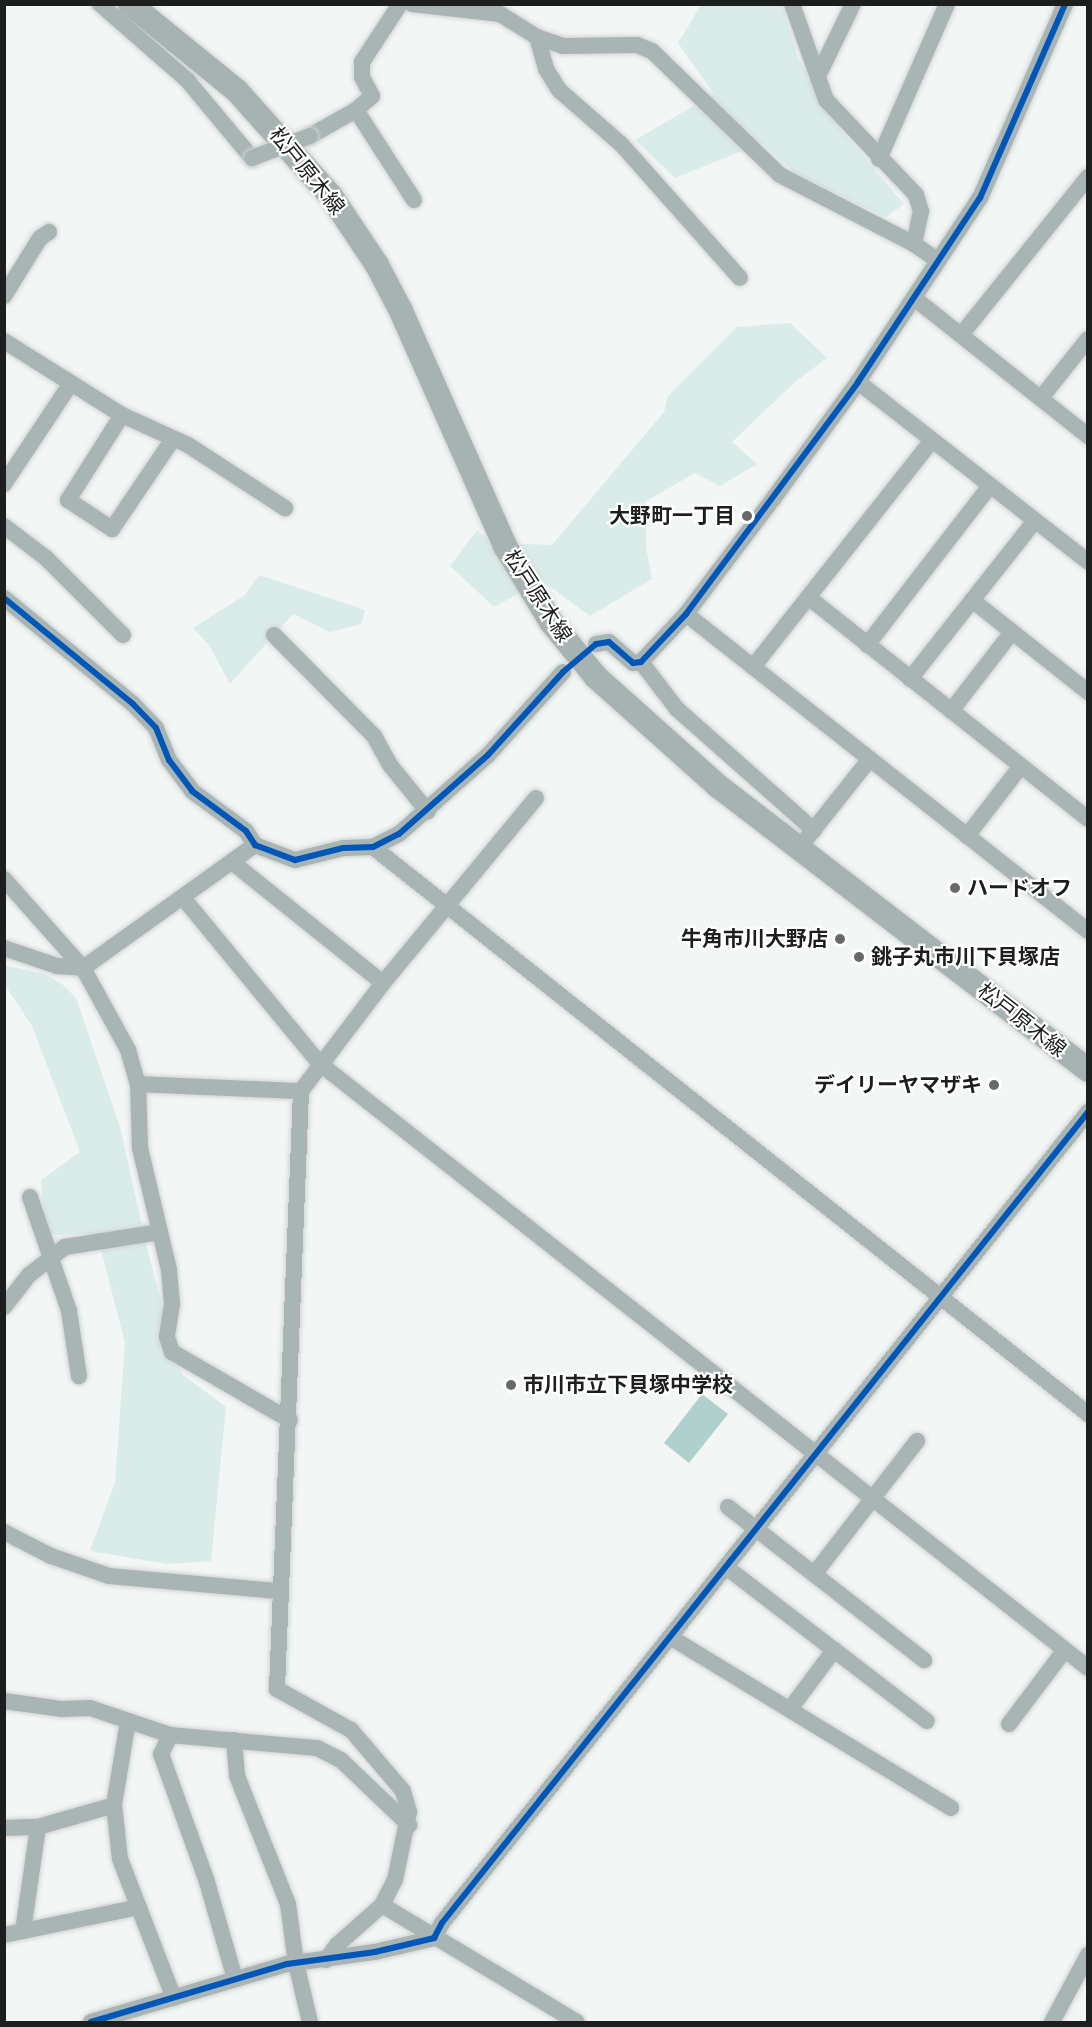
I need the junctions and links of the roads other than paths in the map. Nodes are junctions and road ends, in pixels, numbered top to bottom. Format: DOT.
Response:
graph roads {
  1 [pos="100,4"];
  2 [pos="130,4"];
  3 [pos="400,4"];
  4 [pos="412,4"];
  5 [pos="792,4"];
  6 [pos="853,4"];
  7 [pos="947,4"];
  8 [pos="1060,6"];
  9 [pos="499,9"];
  10 [pos="537,37"];
  11 [pos="819,75"];
  12 [pos="356,110"];
  13 [pos="879,159"];
  14 [pos="1088,177"];
  15 [pos="414,200"];
  16 [pos="49,232"];
  17 [pos="914,244"];
  18 [pos="937,260"];
  19 [pos="740,278"];
  20 [pos="4,296"];
  21 [pos="914,298"];
  22 [pos="961,336"];
  23 [pos="1088,339"];
  24 [pos="4,341"];
  25 [pos="858,382"];
  26 [pos="70,383"];
  27 [pos="1041,398"];
  28 [pos="122,415"];
  29 [pos="1088,435"];
  30 [pos="173,439"];
  31 [pos="932,440"];
  32 [pos="4,484"];
  33 [pos="990,486"];
  34 [pos="285,508"];
  35 [pos="1035,521"];
  36 [pos="4,526"];
  37 [pos="1088,562"];
  38 [pos="808,597"];
  39 [pos="4,598"];
  40 [pos="972,600"];
  41 [pos="686,614"];
  42 [pos="1012,632"];
  43 [pos="123,635"];
  44 [pos="274,635"];
  45 [pos="596,644"];
  46 [pos="867,645"];
  47 [pos="641,662"];
  48 [pos="753,668"];
  49 [pos="563,672"];
  50 [pos="910,679"];
  51 [pos="1088,692"];
  52 [pos="951,711"];
  53 [pos="869,760"];
  54 [pos="1021,766"];
  55 [pos="536,798"];
  56 [pos="428,812"];
  57 [pos="1088,819"];
  58 [pos="966,836"];
  59 [pos="806,839"];
  60 [pos="255,845"];
  61 [pos="373,847"];
  62 [pos="232,862"];
  63 [pos="4,879"];
  64 [pos="184,899"];
  65 [pos="448,906"];
  66 [pos="1088,931"];
  67 [pos="4,948"];
  68 [pos="83,968"];
  69 [pos="383,983"];
  70 [pos="320,1063"];
  71 [pos="1088,1070"];
  72 [pos="138,1084"];
  73 [pos="301,1090"];
  74 [pos="1088,1112"];
  75 [pos="30,1197"];
  76 [pos="160,1232"];
  77 [pos="49,1256"];
  78 [pos="941,1297"];
  79 [pos="4,1307"];
  80 [pos="79,1376"];
  81 [pos="1088,1414"];
  82 [pos="290,1420"];
  83 [pos="917,1441"];
  84 [pos="816,1452"];
  85 [pos="873,1497"];
  86 [pos="728,1507"];
  87 [pos="757,1527"];
  88 [pos="4,1532"];
  89 [pos="726,1567"];
  90 [pos="815,1574"];
  91 [pos="278,1591"];
  92 [pos="670,1637"];
  93 [pos="834,1650"];
  94 [pos="1065,1651"];
  95 [pos="924,1660"];
  96 [pos="1088,1668"];
  97 [pos="4,1701"];
  98 [pos="790,1708"];
  99 [pos="128,1721"];
  100 [pos="927,1721"];
  101 [pos="1009,1724"];
  102 [pos="170,1736"];
  103 [pos="234,1740"];
  104 [pos="114,1805"];
  105 [pos="951,1808"];
  106 [pos="409,1826"];
  107 [pos="38,1827"];
  108 [pos="4,1828"];
  109 [pos="382,1905"];
  110 [pos="139,1907"];
  111 [pos="23,1931"];
  112 [pos="4,1935"];
  113 [pos="434,1938"];
  114 [pos="1088,1955"];
  115 [pos="326,1960"];
  116 [pos="296,1963"];
  117 [pos="235,1979"];
  118 [pos="174,1998"];
  119 [pos="91,2022"];
  120 [pos="310,2022"];
  121 [pos="577,2022"];
  122 [pos="1052,2022"];
  1 -- 12 [label="street, bridge"];
  2 -- 59 [label="main road, 松戸原木線"];
  3 -- 12 [label="street"];
  4 -- 9 [label="street"];
  5 -- 11 [label="street"];
  6 -- 11 [label="street"];
  7 -- 13 [label="street"];
  8 -- 18 [label="street"];
  9 -- 10 [label="street"];
  10 -- 17 [label="street"];
  10 -- 19 [label="street"];
  11 -- 13 [label="street"];
  12 -- 15 [label="street"];
  13 -- 17 [label="street"];
  14 -- 22 [label="street"];
  16 -- 20 [label="street"];
  17 -- 18 [label="street"];
  18 -- 21 [label="street"];
  21 -- 22 [label="street"];
  21 -- 25 [label="street"];
  22 -- 27 [label="street"];
  23 -- 27 [label="street"];
  24 -- 26 [label="street"];
  25 -- 31 [label="street"];
  25 -- 41 [label="street"];
  26 -- 28 [label="street"];
  26 -- 32 [label="street"];
  27 -- 29 [label="street"];
  28 -- 30 [label="street"];
  28 -- 30 [label="street"];
  30 -- 34 [label="street"];
  31 -- 33 [label="street"];
  31 -- 38 [label="street"];
  33 -- 35 [label="street"];
  33 -- 46 [label="street"];
  35 -- 37 [label="street"];
  35 -- 40 [label="street"];
  36 -- 43 [label="street"];
  38 -- 46 [label="street"];
  38 -- 48 [label="street"];
  39 -- 60 [label="street"];
  40 -- 42 [label="street"];
  40 -- 50 [label="street"];
  41 -- 47 [label="street"];
  41 -- 48 [label="street"];
  42 -- 51 [label="street"];
  42 -- 52 [label="street"];
  44 -- 56 [label="street"];
  45 -- 47 [label="street"];
  46 -- 50 [label="street"];
  47 -- 59 [label="street"];
  48 -- 53 [label="street"];
  49 -- 56 [label="street"];
  50 -- 52 [label="street"];
  52 -- 54 [label="street"];
  53 -- 58 [label="street"];
  53 -- 59 [label="street"];
  54 -- 57 [label="street"];
  54 -- 58 [label="street"];
  55 -- 65 [label="street"];
  56 -- 61 [label="street"];
  58 -- 66 [label="street"];
  59 -- 71 [label="main road, 松戸原木線"];
  60 -- 61 [label="street"];
  60 -- 62 [label="street"];
  61 -- 65 [label="street"];
  62 -- 64 [label="street"];
  62 -- 69 [label="street"];
  63 -- 68 [label="street"];
  64 -- 68 [label="street"];
  64 -- 70 [label="street"];
  65 -- 69 [label="street"];
  65 -- 78 [label="street"];
  67 -- 68 [label="street"];
  68 -- 72 [label="street"];
  69 -- 70 [label="street"];
  70 -- 73 [label="street"];
  70 -- 84 [label="street"];
  72 -- 73 [label="street"];
  72 -- 76 [label="street"];
  73 -- 82 [label="street"];
  74 -- 78 [label="street"];
  75 -- 77 [label="street"];
  76 -- 77 [label="street"];
  76 -- 82 [label="street"];
  77 -- 79 [label="street"];
  77 -- 80 [label="street"];
  78 -- 81 [label="street"];
  78 -- 84 [label="street"];
  82 -- 91 [label="street"];
  83 -- 85 [label="street"];
  84 -- 85 [label="street"];
  84 -- 87 [label="street"];
  85 -- 90 [label="street"];
  85 -- 94 [label="street"];
  86 -- 87 [label="street"];
  87 -- 89 [label="street"];
  87 -- 90 [label="street"];
  88 -- 91 [label="street"];
  89 -- 92 [label="street"];
  89 -- 93 [label="street"];
  90 -- 95 [label="street"];
  91 -- 106 [label="street"];
  92 -- 98 [label="street"];
  92 -- 113 [label="street"];
  93 -- 98 [label="street"];
  93 -- 100 [label="street"];
  94 -- 96 [label="street"];
  94 -- 101 [label="street"];
  97 -- 99 [label="street"];
  98 -- 105 [label="street"];
  99 -- 102 [label="street"];
  99 -- 104 [label="street"];
  102 -- 103 [label="street"];
  102 -- 117 [label="street"];
  103 -- 106 [label="street"];
  103 -- 116 [label="street"];
  104 -- 107 [label="street"];
  104 -- 110 [label="street"];
  106 -- 109 [label="street"];
  107 -- 108 [label="street"];
  107 -- 111 [label="street"];
  109 -- 113 [label="street"];
  109 -- 115 [label="street"];
  110 -- 111 [label="street"];
  110 -- 118 [label="street"];
  111 -- 112 [label="street"];
  113 -- 115 [label="street"];
  113 -- 121 [label="street"];
  114 -- 122 [label="street"];
  115 -- 116 [label="street"];
  116 -- 117 [label="street"];
  116 -- 120 [label="street"];
  117 -- 118 [label="street"];
  118 -- 119 [label="street"];
}
